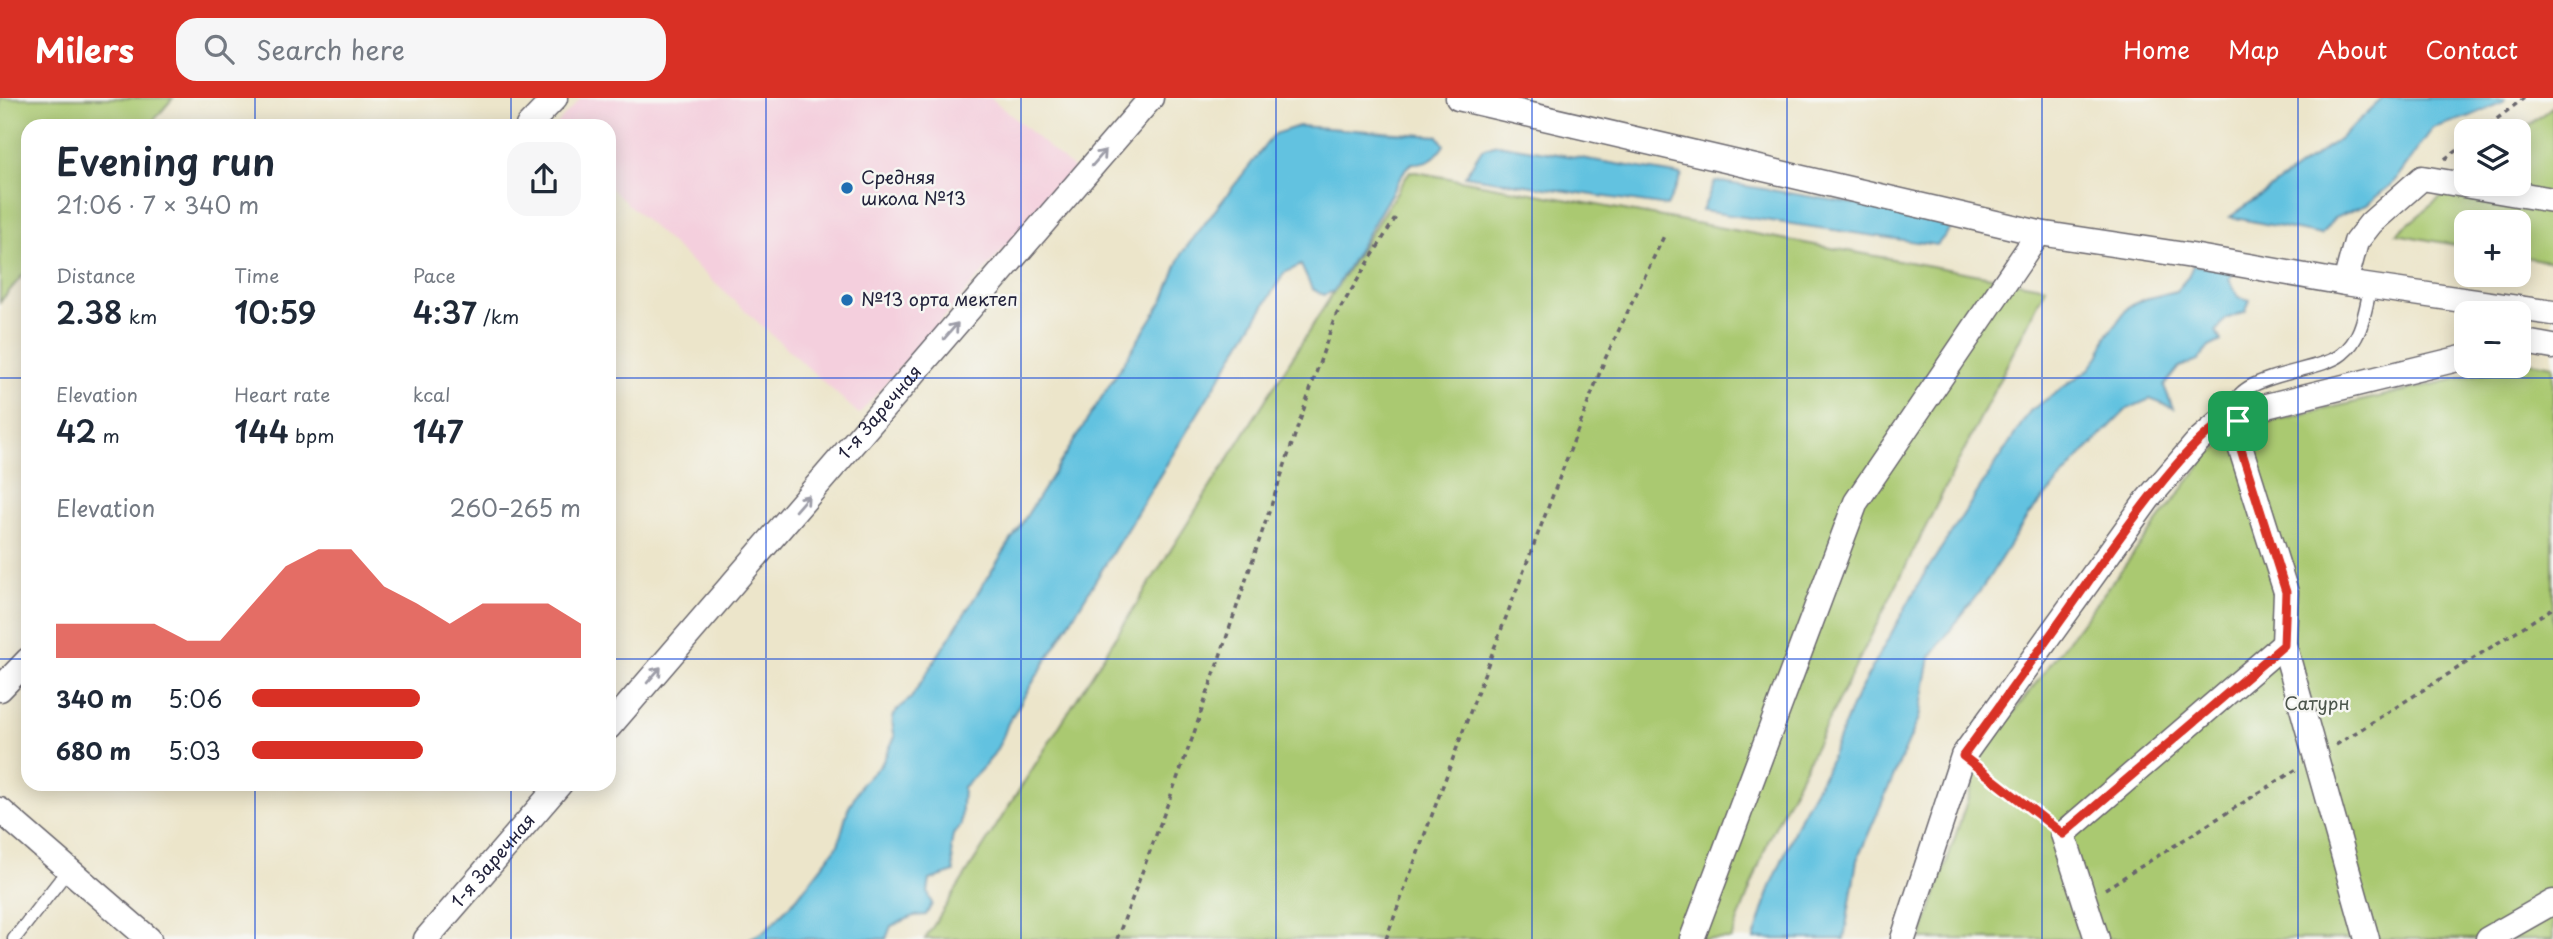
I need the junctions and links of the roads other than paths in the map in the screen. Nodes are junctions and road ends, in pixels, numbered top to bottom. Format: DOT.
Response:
graph roads {
  1 [pos="555,98"];
  2 [pos="1151,98"];
  3 [pos="1458,98"];
  4 [pos="535,119"];
  5 [pos="2553,200"];
  6 [pos="2039,233"];
  7 [pos="2345,283"];
  8 [pos="2371,285"];
  9 [pos="2553,313"];
  10 [pos="2531,343"];
  11 [pos="2553,347"];
  12 [pos="2454,359"];
  13 [pos="2238,421"];
  14 [pos="2284,645"];
  15 [pos="21,667"];
  16 [pos="0,689"];
  17 [pos="616,719"];
  18 [pos="554,791"];
  19 [pos="0,810"];
  20 [pos="68,870"];
  21 [pos="2553,902"];
  22 [pos="14,939"];
  23 [pos="149,939"];
  24 [pos="426,939"];
  25 [pos="1692,939"];
  26 [pos="1903,939"];
  27 [pos="2097,939"];
  28 [pos="2367,939"];
  29 [pos="2488,939"];
  1 -- 4 [label="street"];
  17 -- 2 [label="street, 1-я Заречная, one-way"];
  3 -- 6 [label="street"];
  5 -- 7 [label="street"];
  6 -- 7 [label="street"];
  6 -- 25 [label="street"];
  7 -- 8 [label="street"];
  8 -- 9 [label="street"];
  8 -- 13 [label="lane"];
  10 -- 11 [label="street"];
  12 -- 13 [label="street"];
  13 -- 14 [label="street"];
  13 -- 26 [label="street"];
  14 -- 27 [label="street"];
  14 -- 28 [label="street"];
  15 -- 16 [label="street"];
  18 -- 24 [label="street, 1-я Заречная"];
  19 -- 20 [label="street"];
  20 -- 22 [label="lane"];
  20 -- 23 [label="street"];
  21 -- 29 [label="street"];
}
